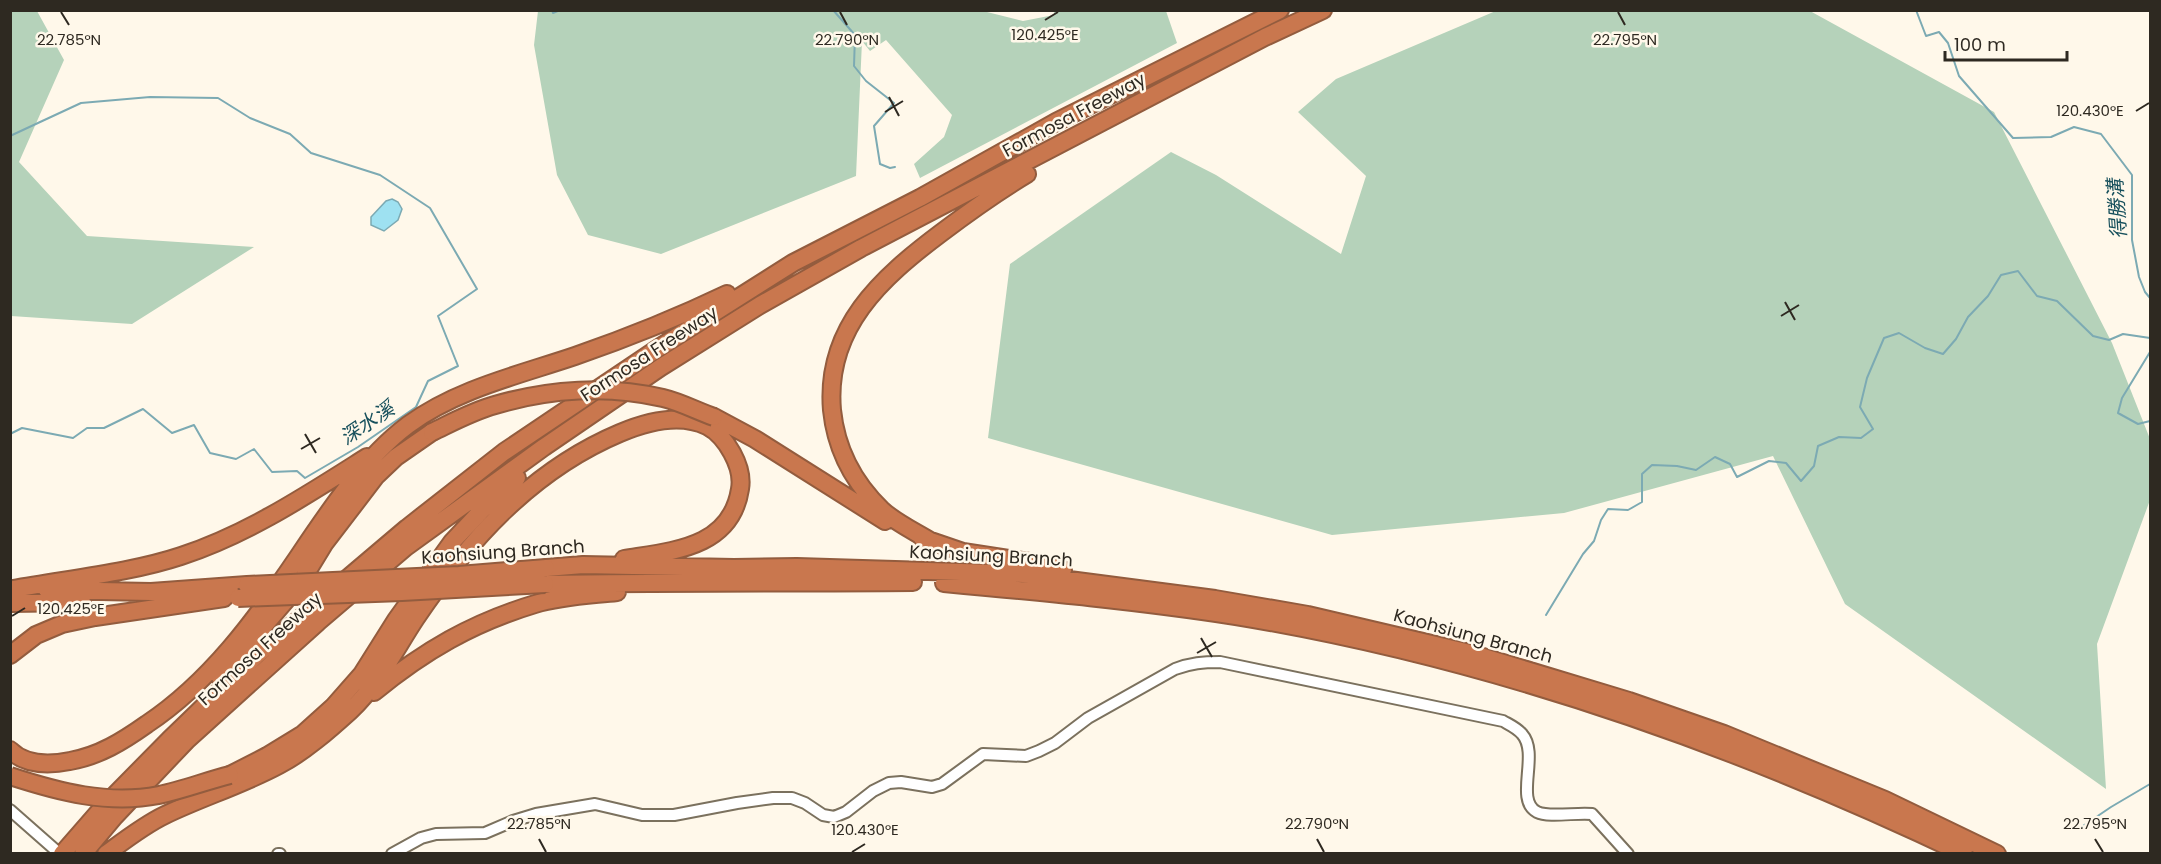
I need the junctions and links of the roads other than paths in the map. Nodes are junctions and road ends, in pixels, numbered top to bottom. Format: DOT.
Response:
graph roads {
  1 [pos="1280,10"];
  2 [pos="1323,10"];
  3 [pos="1067,142"];
  4 [pos="793,263"];
  5 [pos="544,447"];
  6 [pos="380,448"];
  7 [pos="932,542"];
  8 [pos="583,565"];
  9 [pos="545,576"];
  10 [pos="700,582"];
  11 [pos="1119,585"];
  12 [pos="12,594"];
  13 [pos="236,594"];
  14 [pos="10,655"];
  15 [pos="352,709"];
  16 [pos="169,740"];
  17 [pos="10,750"];
  18 [pos="10,776"];
  19 [pos="10,810"];
  20 [pos="61,854"];
  21 [pos="83,854"];
  22 [pos="106,854"];
  23 [pos="392,854"];
  24 [pos="1628,854"];
  25 [pos="1964,854"];
  26 [pos="1997,854"];
  1 -- 4 [label="highway, Formosa Freeway"];
  2 -- 3 [label="highway, Formosa Freeway"];
  3 -- 5 [label="highway, Formosa Freeway"];
  3 -- 7 [label="highway"];
  4 -- 6 [label="highway"];
  4 -- 16 [label="highway, Formosa Freeway"];
  5 -- 18 [label="highway, bridge"];
  5 -- 21 [label="highway, Formosa Freeway"];
  6 -- 12 [label="highway"];
  6 -- 17 [label="highway"];
  7 -- 11 [label="highway"];
  7 -- 16 [label="highway, bridge"];
  8 -- 9 [label="highway, Kaohsiung Branch"];
  8 -- 11 [label="highway, Kaohsiung Branch"];
  8 -- 15 [label="highway"];
  9 -- 10 [label="highway, Kaohsiung Branch"];
  9 -- 13 [label="highway, Kaohsiung Branch, bridge"];
  10 -- 15 [label="highway"];
  10 -- 25 [label="highway, Kaohsiung Branch"];
  11 -- 26 [label="highway, Kaohsiung Branch"];
  12 -- 13 [label="highway, Kaohsiung Branch"];
  12 -- 13 [label="highway, Kaohsiung Branch"];
  13 -- 14 [label="highway"];
  15 -- 22 [label="highway"];
  16 -- 20 [label="highway, Formosa Freeway"];
  19 -- 20 [label="street"];
  23 -- 24 [label="street"];
}
